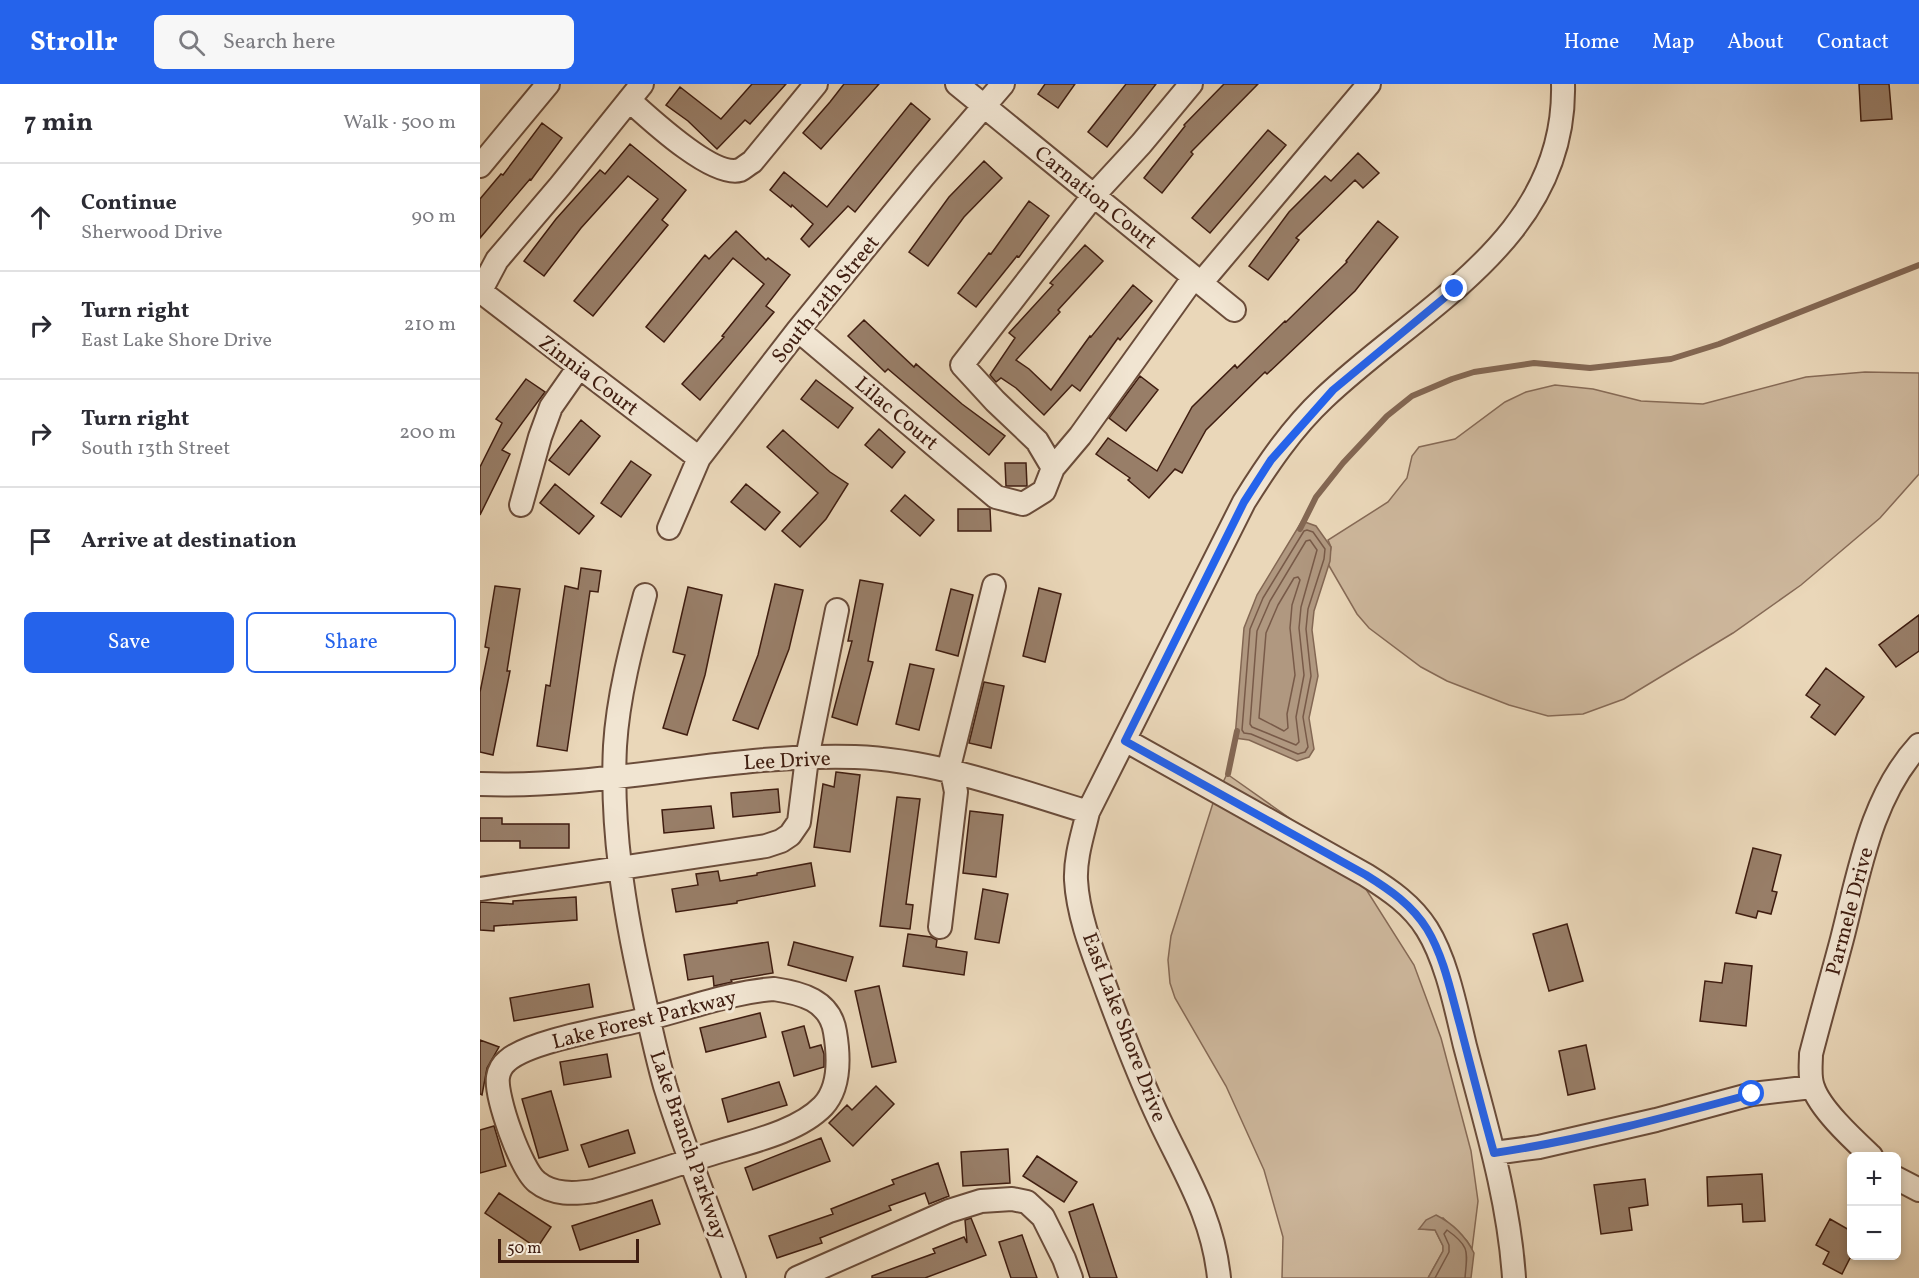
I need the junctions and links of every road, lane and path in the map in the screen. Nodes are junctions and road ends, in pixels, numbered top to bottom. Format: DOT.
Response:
graph roads {
  1 [pos="548,84"];
  2 [pos="816,84"];
  3 [pos="957,84"];
  4 [pos="1003,84"];
  5 [pos="1191,84"];
  6 [pos="1369,84"];
  7 [pos="1563,84"];
  8 [pos="635,92"];
  9 [pos="984,106"];
  10 [pos="480,166"];
  11 [pos="1094,195"];
  12 [pos="1197,280"];
  13 [pos="480,292"];
  14 [pos="1234,310"];
  15 [pos="798,330"];
  16 [pos="579,367"];
  17 [pos="699,458"];
  18 [pos="1053,468"];
  19 [pos="521,506"];
  20 [pos="669,528"];
  21 [pos="994,586"];
  22 [pos="645,595"];
  23 [pos="837,610"];
  24 [pos="1125,741"];
  25 [pos="1919,745"];
  26 [pos="807,758"];
  27 [pos="948,771"];
  28 [pos="615,777"];
  29 [pos="480,784"];
  30 [pos="1088,812"];
  31 [pos="620,869"];
  32 [pos="480,889"];
  33 [pos="940,927"];
  34 [pos="648,1018"];
  35 [pos="1812,1087"];
  36 [pos="1867,1152"];
  37 [pos="1494,1153"];
  38 [pos="690,1160"];
  39 [pos="1901,1181"];
  40 [pos="1919,1190"];
  41 [pos="734,1278"];
  42 [pos="797,1278"];
  43 [pos="1071,1278"];
  44 [pos="1219,1278"];
  45 [pos="1514,1278"];
  1 -- 10 [label="street"];
  2 -- 8 [label="street"];
  3 -- 9 [label="street, Carnation Court"];
  4 -- 9 [label="street, South 12th Street"];
  5 -- 11 [label="street"];
  6 -- 12 [label="street"];
  7 -- 24 [label="street, East Lake Shore Drive"];
  8 -- 13 [label="street"];
  9 -- 11 [label="street, Carnation Court"];
  9 -- 15 [label="street, South 12th Street"];
  11 -- 12 [label="street, Carnation Court"];
  11 -- 18 [label="street"];
  12 -- 14 [label="street, Carnation Court"];
  12 -- 18 [label="street"];
  13 -- 16 [label="street, Zinnia Court"];
  15 -- 17 [label="street, South 12th Street"];
  15 -- 18 [label="street, Lilac Court"];
  16 -- 17 [label="street, Zinnia Court"];
  16 -- 19 [label="street"];
  17 -- 20 [label="street, South 12th Street"];
  21 -- 27 [label="street"];
  22 -- 28 [label="street"];
  23 -- 26 [label="street"];
  24 -- 30 [label="street, East Lake Shore Drive"];
  24 -- 37 [label="street"];
  25 -- 35 [label="street, Parmele Drive"];
  26 -- 27 [label="street, Lee Drive"];
  26 -- 28 [label="street, Lee Drive"];
  26 -- 31 [label="street"];
  27 -- 30 [label="street, Lee Drive"];
  27 -- 33 [label="street"];
  28 -- 29 [label="street, Lee Drive"];
  28 -- 31 [label="street"];
  30 -- 44 [label="street, East Lake Shore Drive"];
  31 -- 32 [label="street"];
  31 -- 34 [label="street, Lake Branch Parkway"];
  34 -- 38 [label="street, Lake Branch Parkway"];
  34 -- 38 [label="street, Lake Forest Parkway"];
  34 -- 38 [label="street, Lake Forest Parkway"];
  35 -- 36 [label="street"];
  35 -- 37 [label="street"];
  37 -- 45 [label="street"];
  38 -- 41 [label="street, Lake Branch Parkway"];
  39 -- 40 [label="street"];
  42 -- 43 [label="street"];
}
